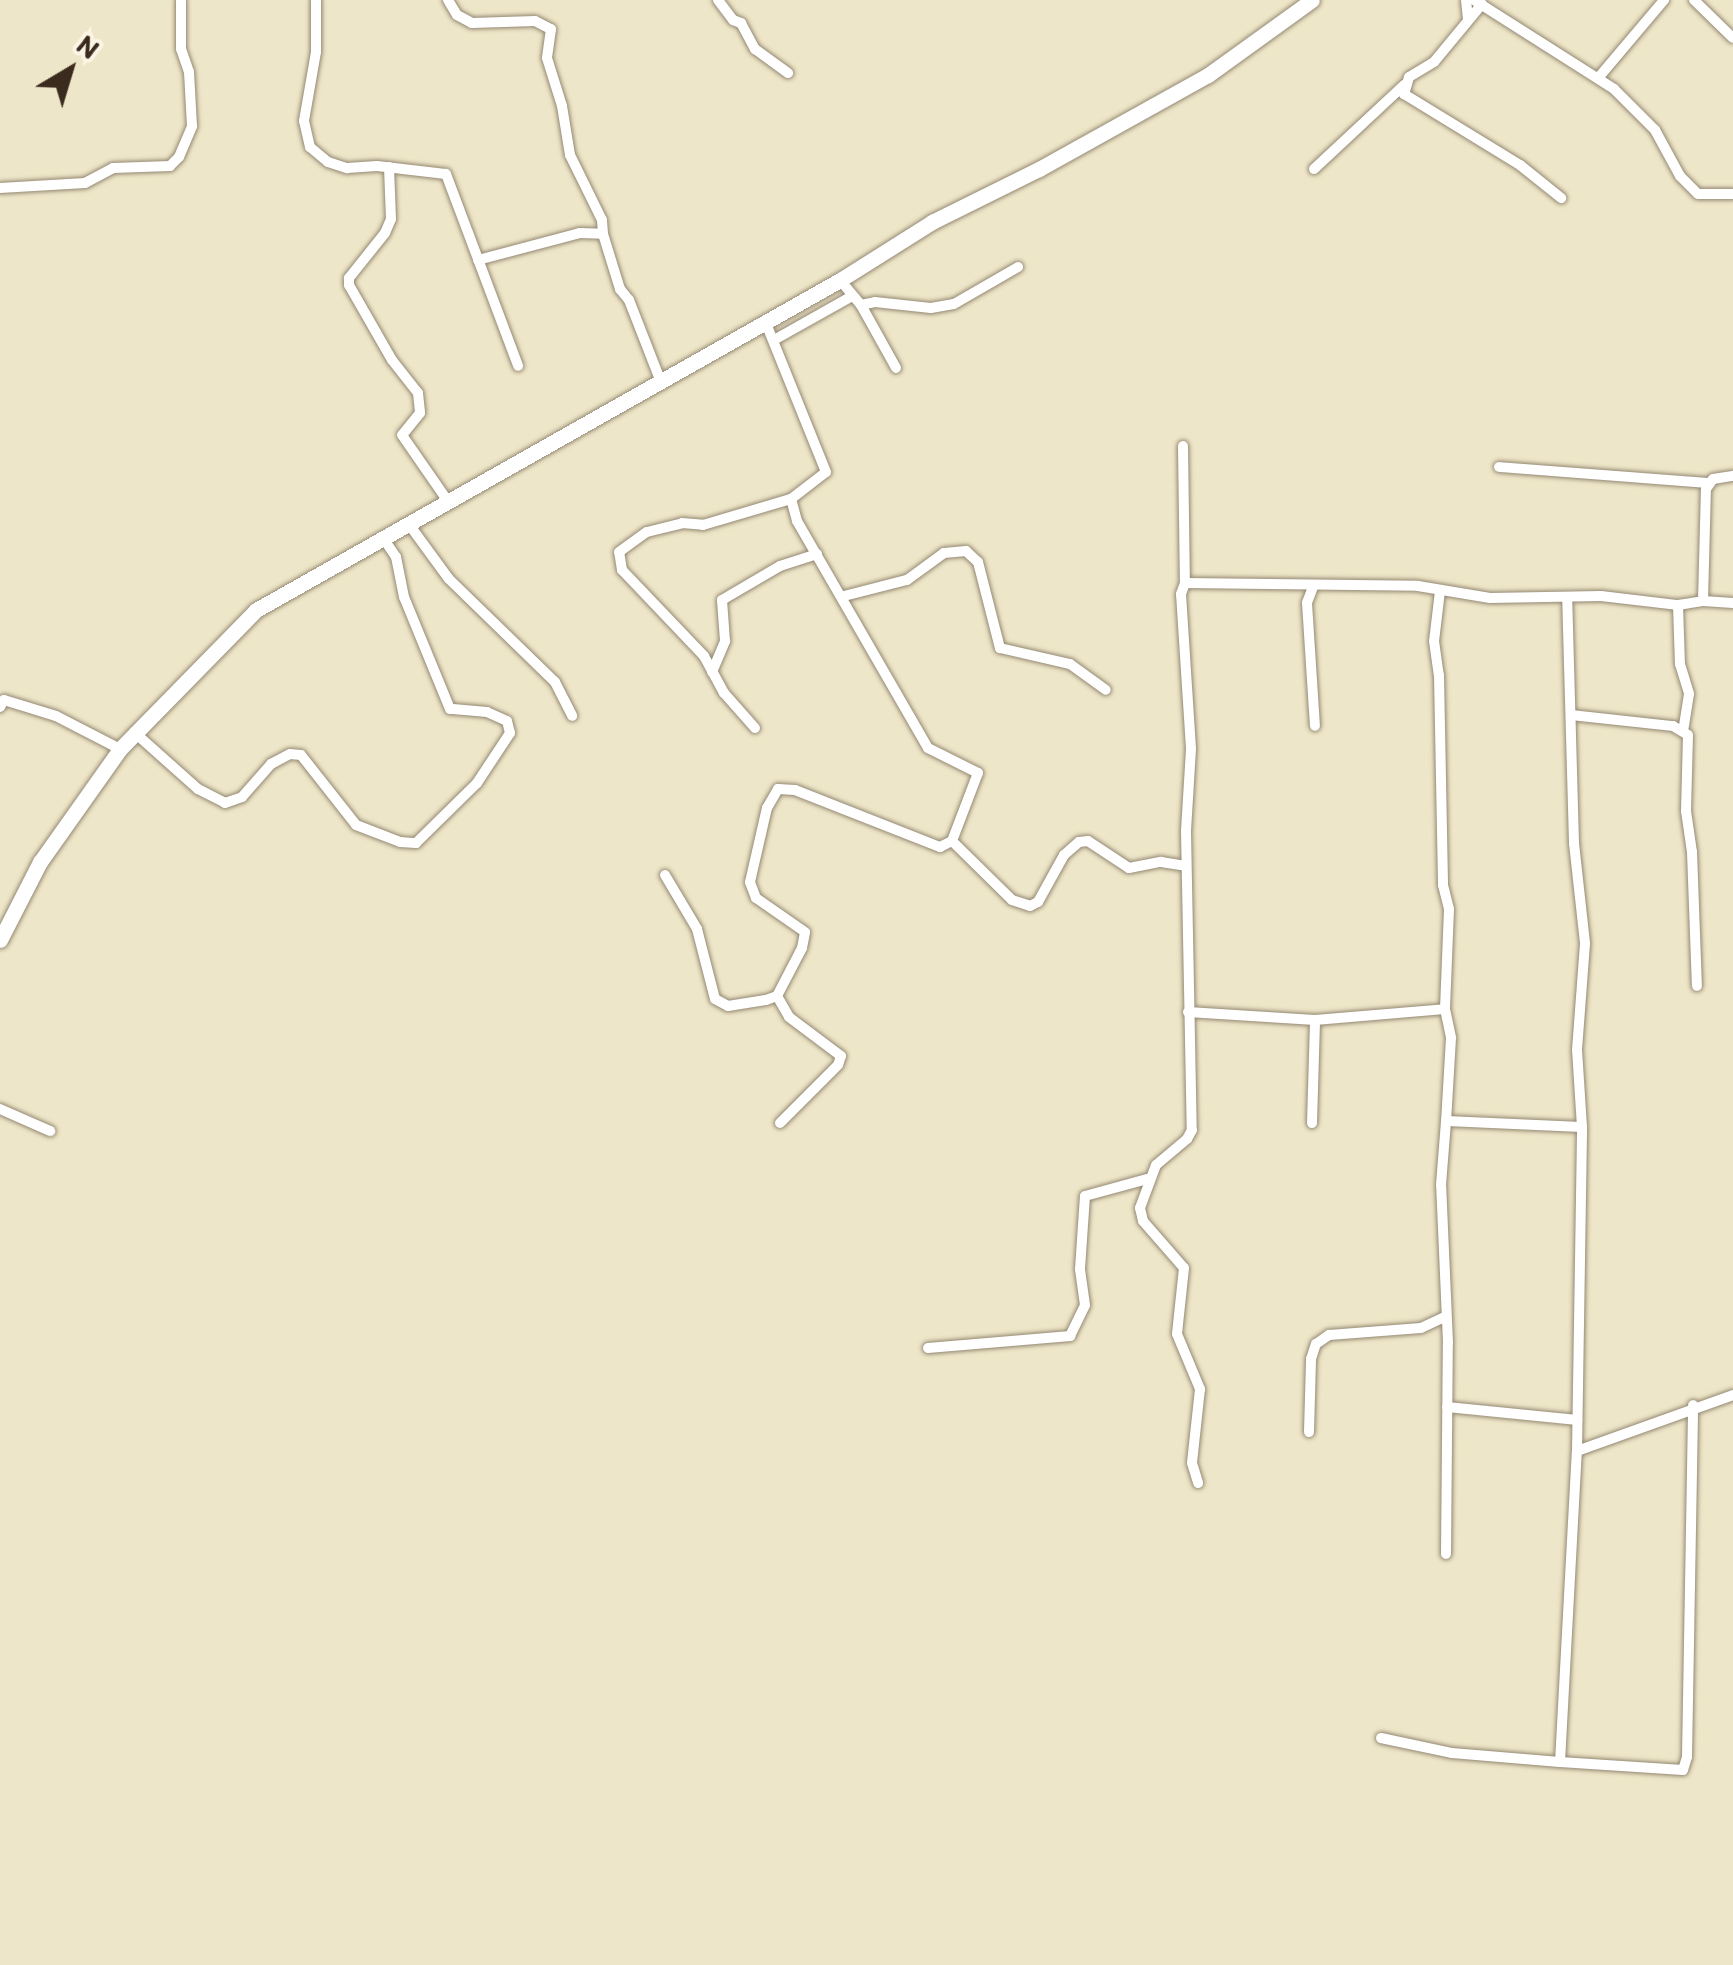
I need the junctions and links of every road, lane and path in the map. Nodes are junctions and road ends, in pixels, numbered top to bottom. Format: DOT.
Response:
graph roads {
  1 [pos="181,0"];
  2 [pos="316,0"];
  3 [pos="448,0"];
  4 [pos="718,0"];
  5 [pos="1312,0"];
  6 [pos="1466,0"];
  7 [pos="1664,0"];
  8 [pos="1694,0"];
  9 [pos="1478,2"];
  10 [pos="1468,20"];
  11 [pos="1733,38"];
  12 [pos="788,74"];
  13 [pos="1599,78"];
  14 [pos="1404,86"];
  15 [pos="389,168"];
  16 [pos="1314,169"];
  17 [pos="0,188"];
  18 [pos="1733,194"];
  19 [pos="1561,198"];
  20 [pos="603,234"];
  21 [pos="478,260"];
  22 [pos="1018,267"];
  23 [pos="840,280"];
  24 [pos="856,300"];
  25 [pos="765,321"];
  26 [pos="774,340"];
  27 [pos="518,366"];
  28 [pos="896,368"];
  29 [pos="661,382"];
  30 [pos="1183,446"];
  31 [pos="1499,467"];
  32 [pos="1733,476"];
  33 [pos="1710,483"];
  34 [pos="791,499"];
  35 [pos="447,500"];
  36 [pos="408,523"];
  37 [pos="383,538"];
  38 [pos="818,554"];
  39 [pos="1184,583"];
  40 [pos="1313,587"];
  41 [pos="1440,591"];
  42 [pos="844,596"];
  43 [pos="1567,597"];
  44 [pos="1703,601"];
  45 [pos="1733,603"];
  46 [pos="1678,606"];
  47 [pos="712,672"];
  48 [pos="1106,690"];
  49 [pos="1,699"];
  50 [pos="1571,714"];
  51 [pos="572,716"];
  52 [pos="1315,726"];
  53 [pos="755,728"];
  54 [pos="1683,730"];
  55 [pos="134,732"];
  56 [pos="120,749"];
  57 [pos="952,840"];
  58 [pos="1186,866"];
  59 [pos="664,875"];
  60 [pos="0,940"];
  61 [pos="1697,986"];
  62 [pos="776,996"];
  63 [pos="1445,1010"];
  64 [pos="1188,1012"];
  65 [pos="1316,1020"];
  66 [pos="0,1109"];
  67 [pos="1446,1121"];
  68 [pos="780,1123"];
  69 [pos="1312,1123"];
  70 [pos="1582,1127"];
  71 [pos="50,1131"];
  72 [pos="1147,1178"];
  73 [pos="1445,1316"];
  74 [pos="928,1348"];
  75 [pos="1733,1394"];
  76 [pos="1693,1406"];
  77 [pos="1447,1407"];
  78 [pos="1577,1420"];
  79 [pos="1310,1432"];
  80 [pos="1578,1451"];
  81 [pos="1198,1484"];
  82 [pos="1446,1554"];
  83 [pos="1381,1738"];
  84 [pos="1560,1762"];
  1 -- 17 [label="street"];
  2 -- 15 [label="street"];
  3 -- 20 [label="street"];
  4 -- 12 [label="street"];
  5 -- 23 [label="street"];
  6 -- 10 [label="street"];
  7 -- 13 [label="street"];
  8 -- 11 [label="street"];
  9 -- 10 [label="street"];
  9 -- 13 [label="street"];
  10 -- 14 [label="street"];
  13 -- 18 [label="street"];
  14 -- 16 [label="street"];
  14 -- 19 [label="street"];
  15 -- 21 [label="street"];
  15 -- 35 [label="street"];
  20 -- 21 [label="street"];
  20 -- 29 [label="street"];
  21 -- 27 [label="street"];
  22 -- 24 [label="street"];
  23 -- 24 [label="street"];
  23 -- 25 [label="street"];
  24 -- 26 [label="street"];
  24 -- 28 [label="street"];
  25 -- 26 [label="street"];
  25 -- 29 [label="street"];
  26 -- 34 [label="street"];
  29 -- 35 [label="street"];
  30 -- 39 [label="street"];
  31 -- 33 [label="street"];
  32 -- 33 [label="street"];
  33 -- 44 [label="street"];
  34 -- 38 [label="street"];
  34 -- 47 [label="street"];
  35 -- 36 [label="street"];
  36 -- 37 [label="street"];
  36 -- 51 [label="street"];
  37 -- 55 [label="street"];
  37 -- 55 [label="street"];
  38 -- 42 [label="street"];
  38 -- 47 [label="street"];
  39 -- 40 [label="street"];
  39 -- 58 [label="street"];
  40 -- 41 [label="street"];
  40 -- 52 [label="street"];
  41 -- 43 [label="street"];
  41 -- 63 [label="street"];
  42 -- 48 [label="street"];
  42 -- 57 [label="street"];
  43 -- 46 [label="street"];
  43 -- 50 [label="street"];
  44 -- 45 [label="street"];
  44 -- 46 [label="street"];
  46 -- 54 [label="street"];
  47 -- 53 [label="street"];
  49 -- 56 [label="street"];
  50 -- 54 [label="street"];
  50 -- 70 [label="street"];
  54 -- 61 [label="street"];
  55 -- 56 [label="street"];
  56 -- 60 [label="street"];
  57 -- 58 [label="street"];
  57 -- 62 [label="street"];
  58 -- 64 [label="street"];
  59 -- 62 [label="street"];
  62 -- 68 [label="street"];
  63 -- 65 [label="street"];
  63 -- 67 [label="street"];
  64 -- 65 [label="street"];
  64 -- 72 [label="street"];
  65 -- 69 [label="street"];
  66 -- 71 [label="street"];
  67 -- 70 [label="street"];
  67 -- 73 [label="street"];
  70 -- 78 [label="street"];
  72 -- 74 [label="street"];
  72 -- 81 [label="street"];
  73 -- 77 [label="street"];
  73 -- 79 [label="street"];
  75 -- 76 [label="street"];
  76 -- 80 [label="street"];
  76 -- 84 [label="street"];
  77 -- 78 [label="street"];
  77 -- 82 [label="street"];
  78 -- 80 [label="street"];
  80 -- 84 [label="street"];
  83 -- 84 [label="street"];
}
